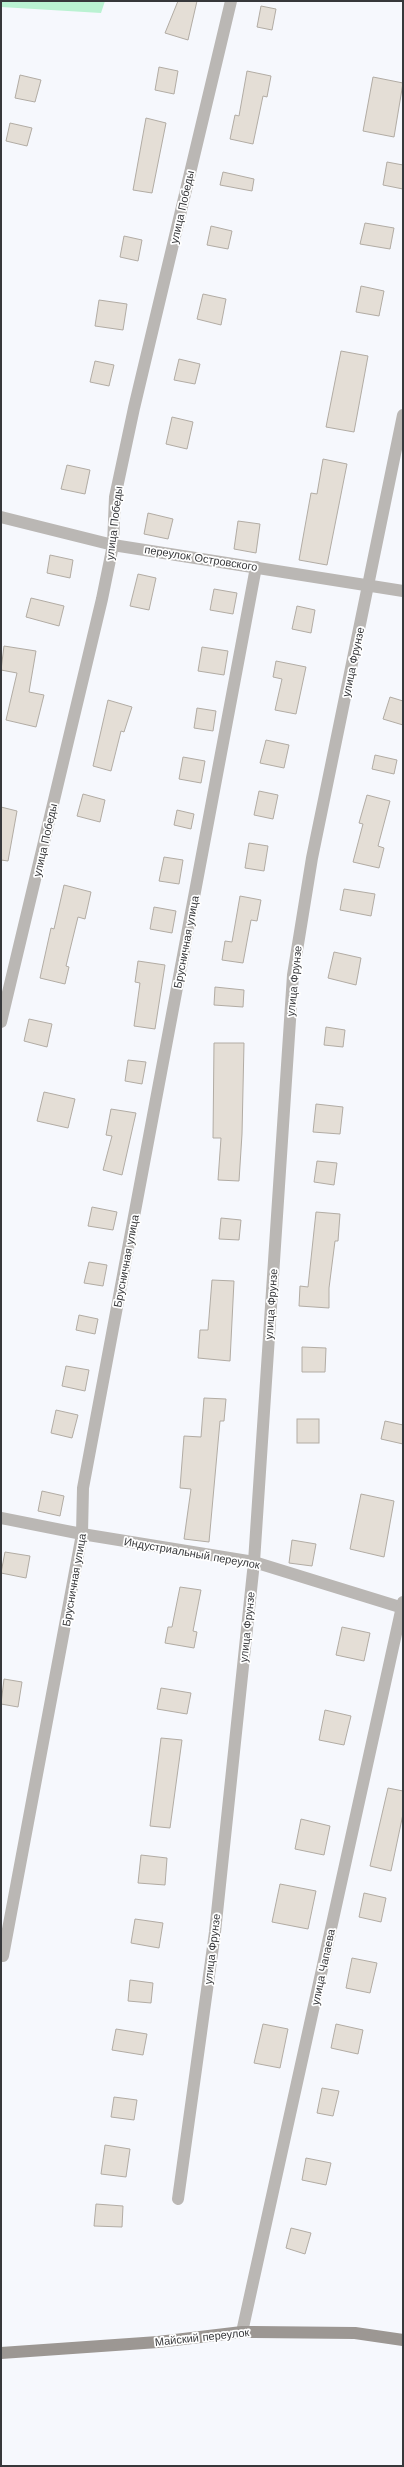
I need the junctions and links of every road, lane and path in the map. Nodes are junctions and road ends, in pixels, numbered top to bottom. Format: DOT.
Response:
graph roads {
  1 [pos="231,1"];
  2 [pos="403,415"];
  3 [pos="1,518"];
  4 [pos="113,545"];
  5 [pos="256,567"];
  6 [pos="370,585"];
  7 [pos="403,591"];
  8 [pos="1,1022"];
  9 [pos="1,1518"];
  10 [pos="82,1534"];
  11 [pos="254,1562"];
  12 [pos="403,1606"];
  13 [pos="4,1956"];
  14 [pos="178,2199"];
  15 [pos="242,2332"];
  16 [pos="403,2340"];
  17 [pos="1,2353"];
  1 -- 4 [label="street, улица Победы"];
  2 -- 6 [label="street, улица Фрунзе"];
  3 -- 4 [label="street, переулок Островского"];
  4 -- 5 [label="street, переулок Островского"];
  4 -- 8 [label="street, улица Победы"];
  5 -- 6 [label="street, переулок Островского"];
  5 -- 10 [label="street, Брусничная улица"];
  6 -- 7 [label="street, переулок Островского"];
  6 -- 11 [label="street, улица Фрунзе"];
  9 -- 10 [label="street, Индустриальный переулок"];
  10 -- 11 [label="street, Индустриальный переулок"];
  10 -- 13 [label="street, Брусничная улица"];
  11 -- 12 [label="street, Индустриальный переулок"];
  11 -- 14 [label="street, улица Фрунзе"];
  12 -- 15 [label="street, улица Чапаева"];
  15 -- 16 [label="main road, Майский переулок"];
  15 -- 17 [label="main road, Майский переулок"];
}
